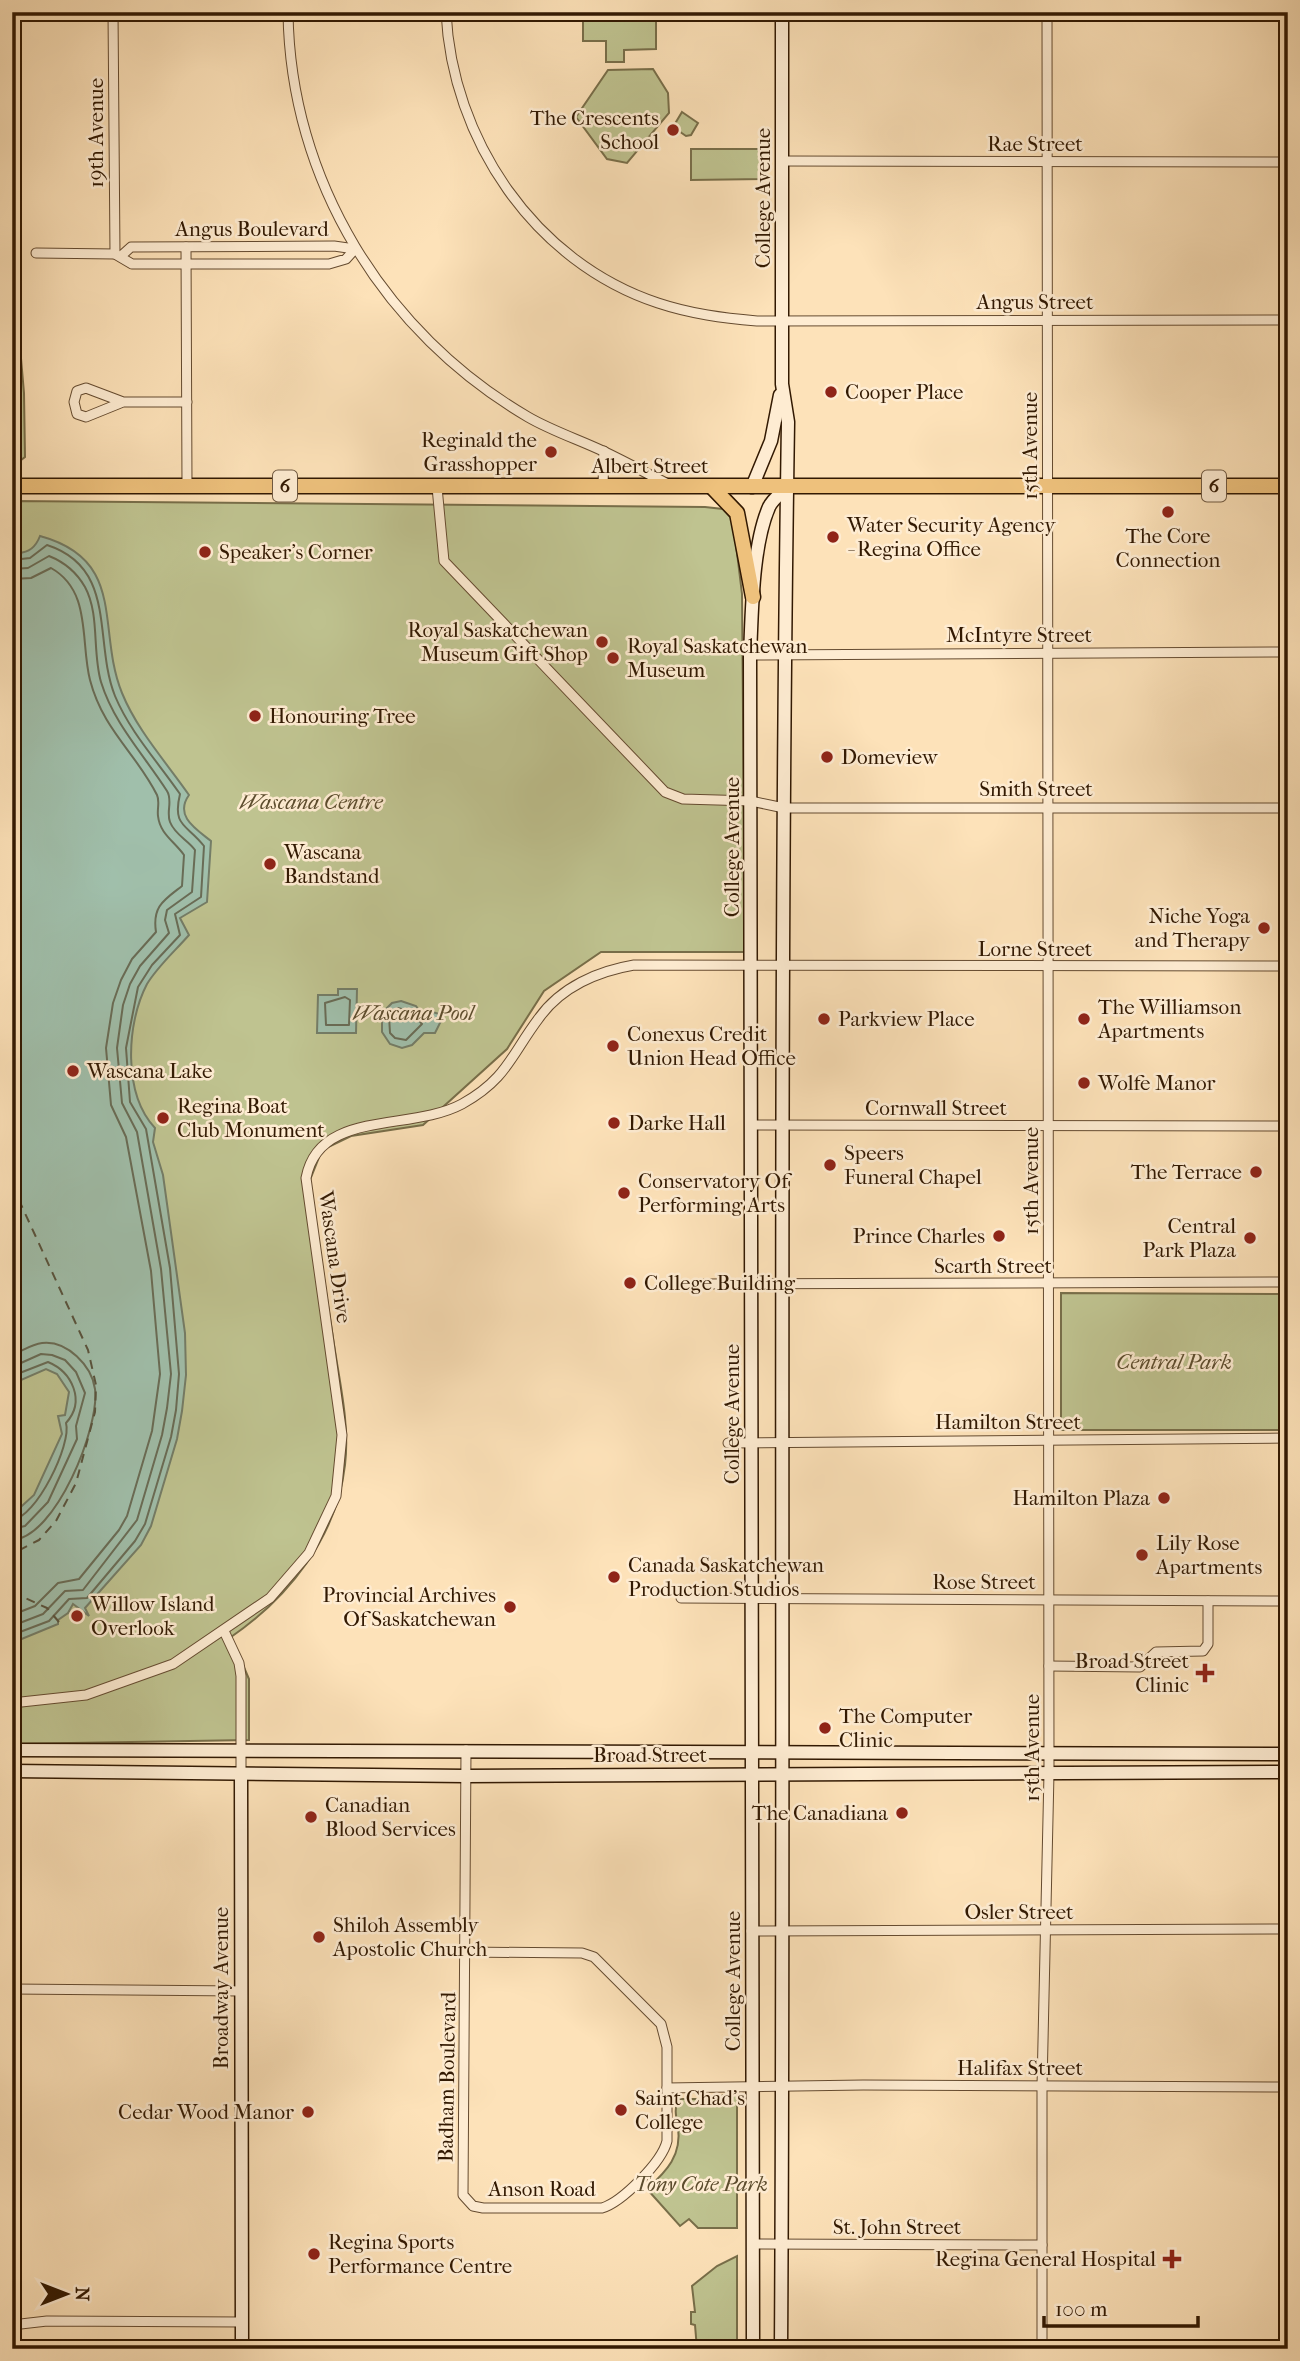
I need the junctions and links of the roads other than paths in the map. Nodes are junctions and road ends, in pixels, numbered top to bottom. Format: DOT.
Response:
graph roads {
  1 [pos="113,12"];
  2 [pos="288,12"];
  3 [pos="446,12"];
  4 [pos="782,12"];
  5 [pos="1047,12"];
  6 [pos="782,162"];
  7 [pos="1047,162"];
  8 [pos="1288,162"];
  9 [pos="186,247"];
  10 [pos="355,249"];
  11 [pos="36,253"];
  12 [pos="118,255"];
  13 [pos="186,264"];
  14 [pos="782,320"];
  15 [pos="1047,320"];
  16 [pos="1288,320"];
  17 [pos="782,384"];
  18 [pos="123,402"];
  19 [pos="187,402"];
  20 [pos="604,451"];
  21 [pos="12,486"];
  22 [pos="181,486"];
  23 [pos="437,486"];
  24 [pos="603,486"];
  25 [pos="672,486"];
  26 [pos="1047,486"];
  27 [pos="1288,486"];
  28 [pos="712,487"];
  29 [pos="752,487"];
  30 [pos="787,487"];
  31 [pos="753,597"];
  32 [pos="1048,652"];
  33 [pos="1288,652"];
  34 [pos="785,654"];
  35 [pos="750,655"];
  36 [pos="751,801"];
  37 [pos="1048,806"];
  38 [pos="1288,807"];
  39 [pos="784,808"];
  40 [pos="752,964"];
  41 [pos="1047,966"];
  42 [pos="1288,966"];
  43 [pos="782,967"];
  44 [pos="752,1125"];
  45 [pos="783,1125"];
  46 [pos="1048,1126"];
  47 [pos="1288,1126"];
  48 [pos="1288,1282"];
  49 [pos="1049,1283"];
  50 [pos="699,1284"];
  51 [pos="750,1284"];
  52 [pos="783,1285"];
  53 [pos="1288,1438"];
  54 [pos="1049,1439"];
  55 [pos="751,1442"];
  56 [pos="781,1442"];
  57 [pos="727,1443"];
  58 [pos="681,1598"];
  59 [pos="752,1598"];
  60 [pos="784,1599"];
  61 [pos="1049,1600"];
  62 [pos="1208,1601"];
  63 [pos="1288,1601"];
  64 [pos="224,1631"];
  65 [pos="1049,1666"];
  66 [pos="12,1703"];
  67 [pos="12,1750"];
  68 [pos="241,1750"];
  69 [pos="466,1750"];
  70 [pos="752,1751"];
  71 [pos="780,1751"];
  72 [pos="1049,1752"];
  73 [pos="1288,1754"];
  74 [pos="12,1771"];
  75 [pos="242,1773"];
  76 [pos="1049,1773"];
  77 [pos="1288,1773"];
  78 [pos="752,1774"];
  79 [pos="780,1774"];
  80 [pos="466,1776"];
  81 [pos="1046,1929"];
  82 [pos="1288,1929"];
  83 [pos="751,1931"];
  84 [pos="781,1931"];
  85 [pos="466,1952"];
  86 [pos="12,1989"];
  87 [pos="240,1991"];
  88 [pos="782,2086"];
  89 [pos="1042,2086"];
  90 [pos="753,2087"];
  91 [pos="1288,2087"];
  92 [pos="667,2088"];
  93 [pos="463,2195"];
  94 [pos="752,2244"];
  95 [pos="782,2244"];
  96 [pos="1042,2245"];
  97 [pos="242,2322"];
  98 [pos="12,2325"];
  99 [pos="242,2349"];
  100 [pos="753,2349"];
  101 [pos="781,2349"];
  102 [pos="1042,2349"];
  1 -- 12 [label="street, 19th Avenue"];
  2 -- 10 [label="street"];
  3 -- 14 [label="street, Angus Street"];
  4 -- 6 [label="main road, College Avenue"];
  5 -- 7 [label="street, 15th Avenue"];
  6 -- 7 [label="street, Rae Street"];
  6 -- 14 [label="main road, College Avenue"];
  7 -- 8 [label="street, Rae Street"];
  7 -- 15 [label="street, 15th Avenue"];
  9 -- 10 [label="street, Angus Boulevard"];
  9 -- 12 [label="street, Angus Boulevard"];
  9 -- 13 [label="street"];
  10 -- 13 [label="street, Angus Boulevard"];
  10 -- 20 [label="street"];
  11 -- 12 [label="street, Angus Boulevard"];
  12 -- 13 [label="street, Angus Boulevard"];
  13 -- 19 [label="street"];
  14 -- 15 [label="street, Angus Street"];
  14 -- 17 [label="main road, College Avenue"];
  15 -- 16 [label="street, Angus Street"];
  15 -- 26 [label="street, 15th Avenue"];
  17 -- 29 [label="main road, College Avenue"];
  17 -- 30 [label="main road, College Avenue"];
  18 -- 18 [label="street"];
  18 -- 19 [label="street"];
  19 -- 22 [label="street"];
  20 -- 24 [label="street"];
  20 -- 25 [label="street"];
  21 -- 22 [label="main road, Albert Street / 6"];
  22 -- 23 [label="main road, Albert Street / 6"];
  23 -- 24 [label="main road, Albert Street / 6"];
  23 -- 36 [label="street, Smith Street"];
  24 -- 25 [label="main road, Albert Street / 6"];
  25 -- 28 [label="main road, Albert Street / 6"];
  26 -- 27 [label="main road, Albert Street / 6"];
  26 -- 30 [label="main road, Albert Street / 6"];
  26 -- 32 [label="street, 15th Avenue"];
  28 -- 29 [label="main road, Albert Street / 6"];
  28 -- 31 [label="main road"];
  29 -- 30 [label="main road, Albert Street / 6"];
  30 -- 31 [label="main road, College Avenue"];
  30 -- 34 [label="main road, College Avenue"];
  31 -- 35 [label="main road, College Avenue"];
  32 -- 33 [label="street, McIntyre Street"];
  32 -- 34 [label="street, McIntyre Street"];
  32 -- 37 [label="street, 15th Avenue"];
  34 -- 35 [label="street, McIntyre Street"];
  34 -- 39 [label="main road, College Avenue"];
  35 -- 36 [label="main road, College Avenue"];
  36 -- 39 [label="street, Smith Street"];
  36 -- 40 [label="main road, College Avenue"];
  37 -- 38 [label="street, Smith Street"];
  37 -- 39 [label="street, Smith Street"];
  37 -- 41 [label="street, 15th Avenue"];
  39 -- 43 [label="main road, College Avenue"];
  40 -- 43 [label="street, Wascana Drive"];
  40 -- 44 [label="main road, College Avenue"];
  40 -- 64 [label="street, Wascana Drive"];
  41 -- 42 [label="street, Lorne Street"];
  41 -- 43 [label="street, Lorne Street"];
  41 -- 46 [label="street, 15th Avenue"];
  43 -- 45 [label="main road, College Avenue"];
  44 -- 45 [label="street, Cornwall Street"];
  44 -- 51 [label="main road, College Avenue"];
  45 -- 46 [label="street, Cornwall Street"];
  45 -- 52 [label="main road, College Avenue"];
  46 -- 47 [label="street, Cornwall Street"];
  46 -- 49 [label="street, 15th Avenue"];
  48 -- 49 [label="street, Scarth Street"];
  49 -- 52 [label="street, Scarth Street"];
  49 -- 54 [label="street, 15th Avenue"];
  50 -- 51 [label="street, Scarth Street"];
  51 -- 52 [label="street, Scarth Street"];
  51 -- 55 [label="main road, College Avenue"];
  52 -- 56 [label="main road, College Avenue"];
  53 -- 54 [label="street, Hamilton Street"];
  54 -- 56 [label="street, Hamilton Street"];
  54 -- 61 [label="street, 15th Avenue"];
  55 -- 56 [label="street, Hamilton Street"];
  55 -- 57 [label="street, Hamilton Street"];
  55 -- 59 [label="main road, College Avenue"];
  56 -- 60 [label="main road, College Avenue"];
  58 -- 59 [label="street, Rose Street"];
  59 -- 60 [label="street, Rose Street"];
  59 -- 70 [label="main road, College Avenue"];
  60 -- 61 [label="street, Rose Street"];
  60 -- 71 [label="main road, College Avenue"];
  61 -- 62 [label="street, Rose Street"];
  61 -- 65 [label="street, 15th Avenue"];
  62 -- 63 [label="street, Rose Street"];
  62 -- 65 [label="street"];
  64 -- 66 [label="street, Wascana Drive"];
  64 -- 68 [label="street, Broadway Avenue"];
  65 -- 72 [label="street, 15th Avenue"];
  67 -- 68 [label="main road, Broad Street"];
  68 -- 69 [label="main road, Broad Street"];
  68 -- 75 [label="street, Broadway Avenue"];
  69 -- 70 [label="main road, Broad Street"];
  69 -- 80 [label="street, Badham Boulevard"];
  70 -- 71 [label="main road, Broad Street"];
  70 -- 78 [label="main road, College Avenue"];
  71 -- 72 [label="main road, Broad Street"];
  71 -- 79 [label="main road, College Avenue"];
  72 -- 73 [label="main road, Broad Street"];
  72 -- 76 [label="street, 15th Avenue"];
  74 -- 75 [label="main road, Broad Street"];
  75 -- 80 [label="main road, Broad Street"];
  75 -- 87 [label="main road, Broadway Avenue"];
  76 -- 77 [label="main road, Broad Street"];
  76 -- 79 [label="main road, Broad Street"];
  76 -- 81 [label="street, 15th Avenue"];
  78 -- 79 [label="main road, Broad Street"];
  78 -- 80 [label="main road, Broad Street"];
  78 -- 83 [label="main road, College Avenue"];
  79 -- 84 [label="main road, College Avenue"];
  80 -- 85 [label="street, Badham Boulevard"];
  81 -- 82 [label="street, Osler Street"];
  81 -- 84 [label="street, Osler Street"];
  81 -- 89 [label="street, 15th Avenue"];
  83 -- 84 [label="street, Osler Street"];
  83 -- 90 [label="main road, College Avenue"];
  84 -- 88 [label="main road, College Avenue"];
  85 -- 92 [label="street, Anson Road"];
  85 -- 93 [label="street, Badham Boulevard"];
  86 -- 87 [label="street"];
  87 -- 97 [label="main road, Broadway Avenue"];
  88 -- 89 [label="street, Halifax Street"];
  88 -- 90 [label="street, Halifax Street"];
  88 -- 95 [label="main road, College Avenue"];
  89 -- 91 [label="street, Halifax Street"];
  89 -- 96 [label="street, 15th Avenue"];
  90 -- 92 [label="street"];
  90 -- 94 [label="main road, College Avenue"];
  92 -- 93 [label="street, Anson Road"];
  94 -- 95 [label="street, St. John Street"];
  94 -- 100 [label="main road, College Avenue"];
  95 -- 96 [label="street, St. John Street"];
  95 -- 101 [label="main road, College Avenue"];
  96 -- 102 [label="street, 15th Avenue"];
  97 -- 98 [label="street"];
  97 -- 99 [label="main road, Broadway Avenue"];
}
